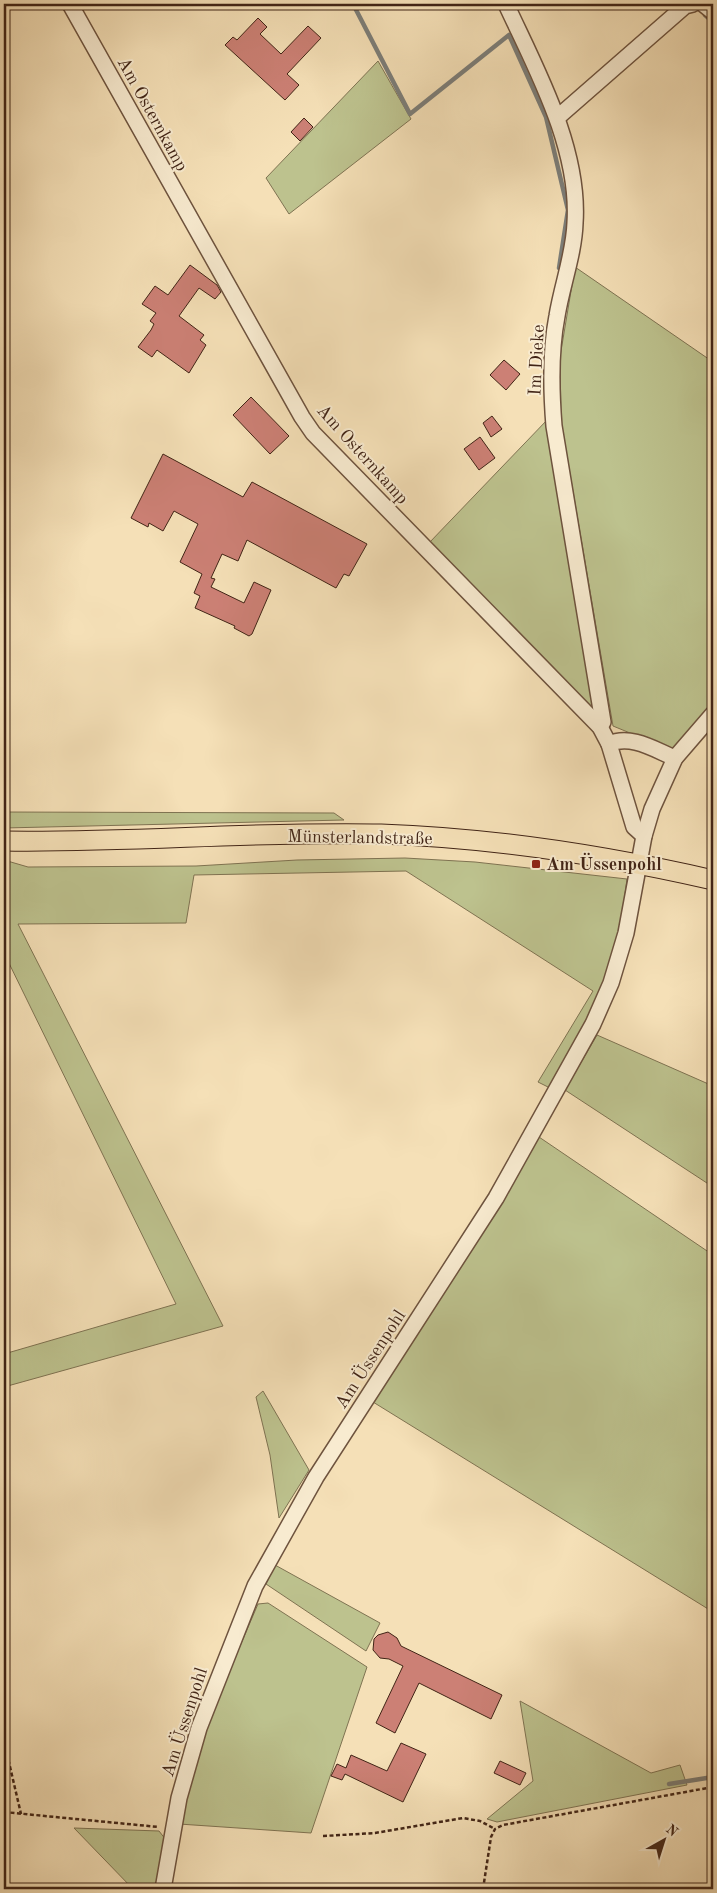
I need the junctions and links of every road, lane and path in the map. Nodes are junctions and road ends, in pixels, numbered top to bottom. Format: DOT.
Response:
graph roads {
  1 [pos="70,4"];
  2 [pos="506,4"];
  3 [pos="692,4"];
  4 [pos="703,4"];
  5 [pos="713,12"];
  6 [pos="558,117"];
  7 [pos="713,714"];
  8 [pos="600,727"];
  9 [pos="609,744"];
  10 [pos="675,758"];
  11 [pos="644,836"];
  12 [pos="4,841"];
  13 [pos="639,863"];
  14 [pos="713,880"];
  15 [pos="4,1741"];
  16 [pos="713,1787"];
  17 [pos="4,1812"];
  18 [pos="21,1814"];
  19 [pos="173,1828"];
  20 [pos="495,1829"];
  21 [pos="323,1836"];
  22 [pos="163,1889"];
  23 [pos="483,1889"];
  1 -- 8 [label="street, Am Osternkamp"];
  2 -- 6 [label="street, Im Dieke"];
  3 -- 6 [label="street"];
  4 -- 5 [label="street"];
  6 -- 8 [label="street, Im Dieke"];
  7 -- 10 [label="street, Am Üssenpohl"];
  8 -- 9 [label="street, Am Osternkamp"];
  9 -- 10 [label="street"];
  9 -- 11 [label="street, Am Osternkamp"];
  10 -- 11 [label="street, Am Üssenpohl"];
  11 -- 13 [label="street, Am Üssenpohl"];
  12 -- 13 [label="main road, Münsterlandstraße"];
  13 -- 14 [label="main road, Münsterlandstraße"];
  13 -- 19 [label="street, Am Üssenpohl"];
  15 -- 18 [label="path"];
  16 -- 20 [label="path"];
  17 -- 18 [label="path"];
  18 -- 19 [label="path"];
  19 -- 22 [label="street, Am Üssenpohl"];
  20 -- 21 [label="path"];
  20 -- 23 [label="path"];
}
